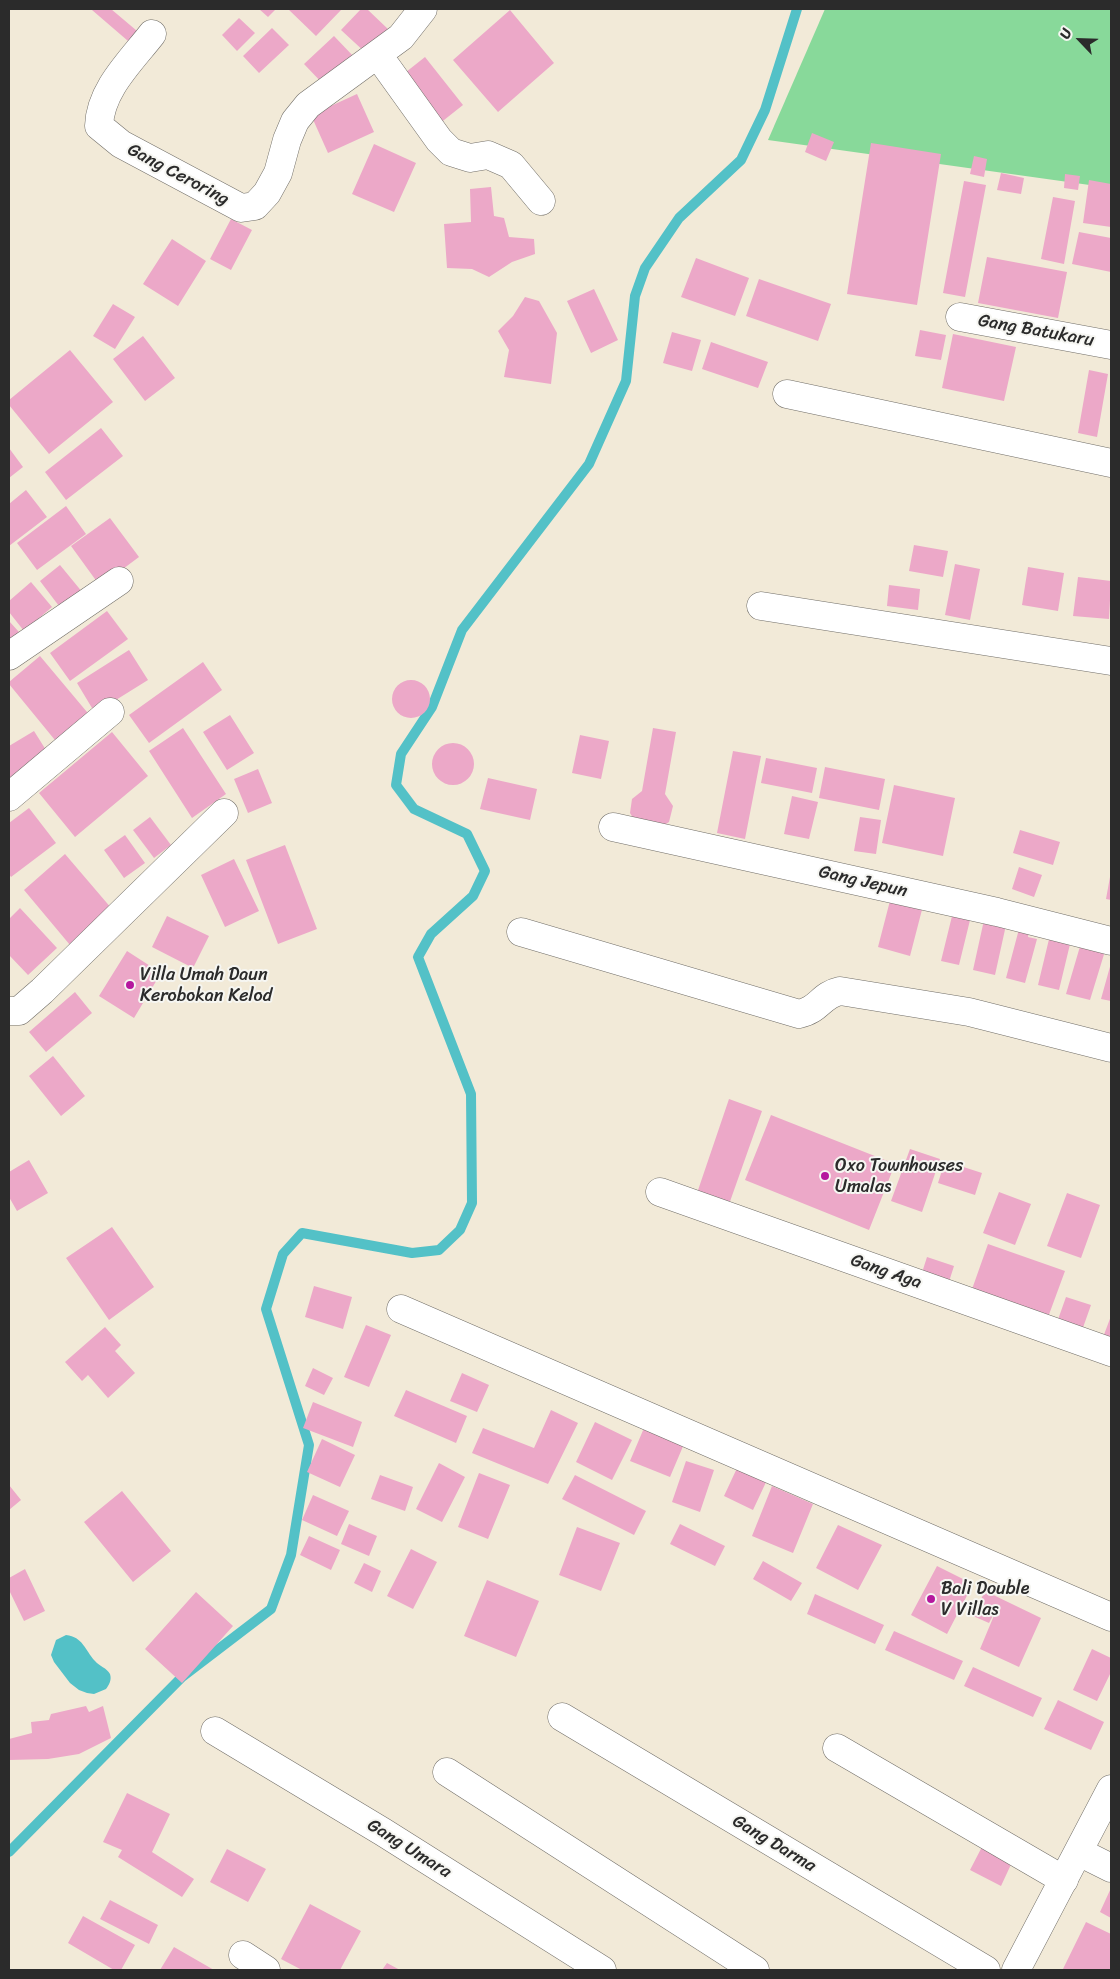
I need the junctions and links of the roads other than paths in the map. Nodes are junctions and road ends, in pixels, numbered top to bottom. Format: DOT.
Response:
graph roads {
  1 [pos="423,9"];
  2 [pos="152,34"];
  3 [pos="378,55"];
  4 [pos="540,201"];
  5 [pos="960,317"];
  6 [pos="1111,345"];
  7 [pos="788,394"];
  8 [pos="1111,463"];
  9 [pos="119,581"];
  10 [pos="761,606"];
  11 [pos="9,656"];
  12 [pos="1111,661"];
  13 [pos="110,712"];
  14 [pos="9,797"];
  15 [pos="224,813"];
  16 [pos="613,827"];
  17 [pos="521,932"];
  18 [pos="1111,941"];
  19 [pos="9,1012"];
  20 [pos="1111,1048"];
  21 [pos="660,1192"];
  22 [pos="401,1309"];
  23 [pos="1111,1352"];
  24 [pos="1111,1617"];
  25 [pos="562,1717"];
  26 [pos="214,1731"];
  27 [pos="837,1748"];
  28 [pos="447,1772"];
  29 [pos="1111,1789"];
  30 [pos="1079,1852"];
  31 [pos="1111,1868"];
  32 [pos="1064,1880"];
  33 [pos="243,1955"];
  34 [pos="266,1970"];
  35 [pos="602,1970"];
  36 [pos="755,1970"];
  37 [pos="986,1970"];
  38 [pos="1016,1970"];
  1 -- 3 [label="street, Gang Ceroring"];
  2 -- 3 [label="street, Gang Ceroring"];
  3 -- 4 [label="street"];
  5 -- 6 [label="street, Gang Batukaru"];
  7 -- 8 [label="street"];
  9 -- 11 [label="street"];
  10 -- 12 [label="street"];
  13 -- 14 [label="street"];
  15 -- 19 [label="street"];
  16 -- 18 [label="street, Gang Jepun"];
  17 -- 20 [label="street"];
  21 -- 23 [label="street, Gang Aga"];
  22 -- 24 [label="street"];
  25 -- 37 [label="street, Gang Darma"];
  26 -- 35 [label="street, Gang Umara"];
  27 -- 32 [label="street"];
  28 -- 36 [label="street"];
  29 -- 30 [label="street"];
  30 -- 31 [label="street"];
  30 -- 32 [label="street"];
  32 -- 38 [label="street"];
  33 -- 34 [label="street"];
}
